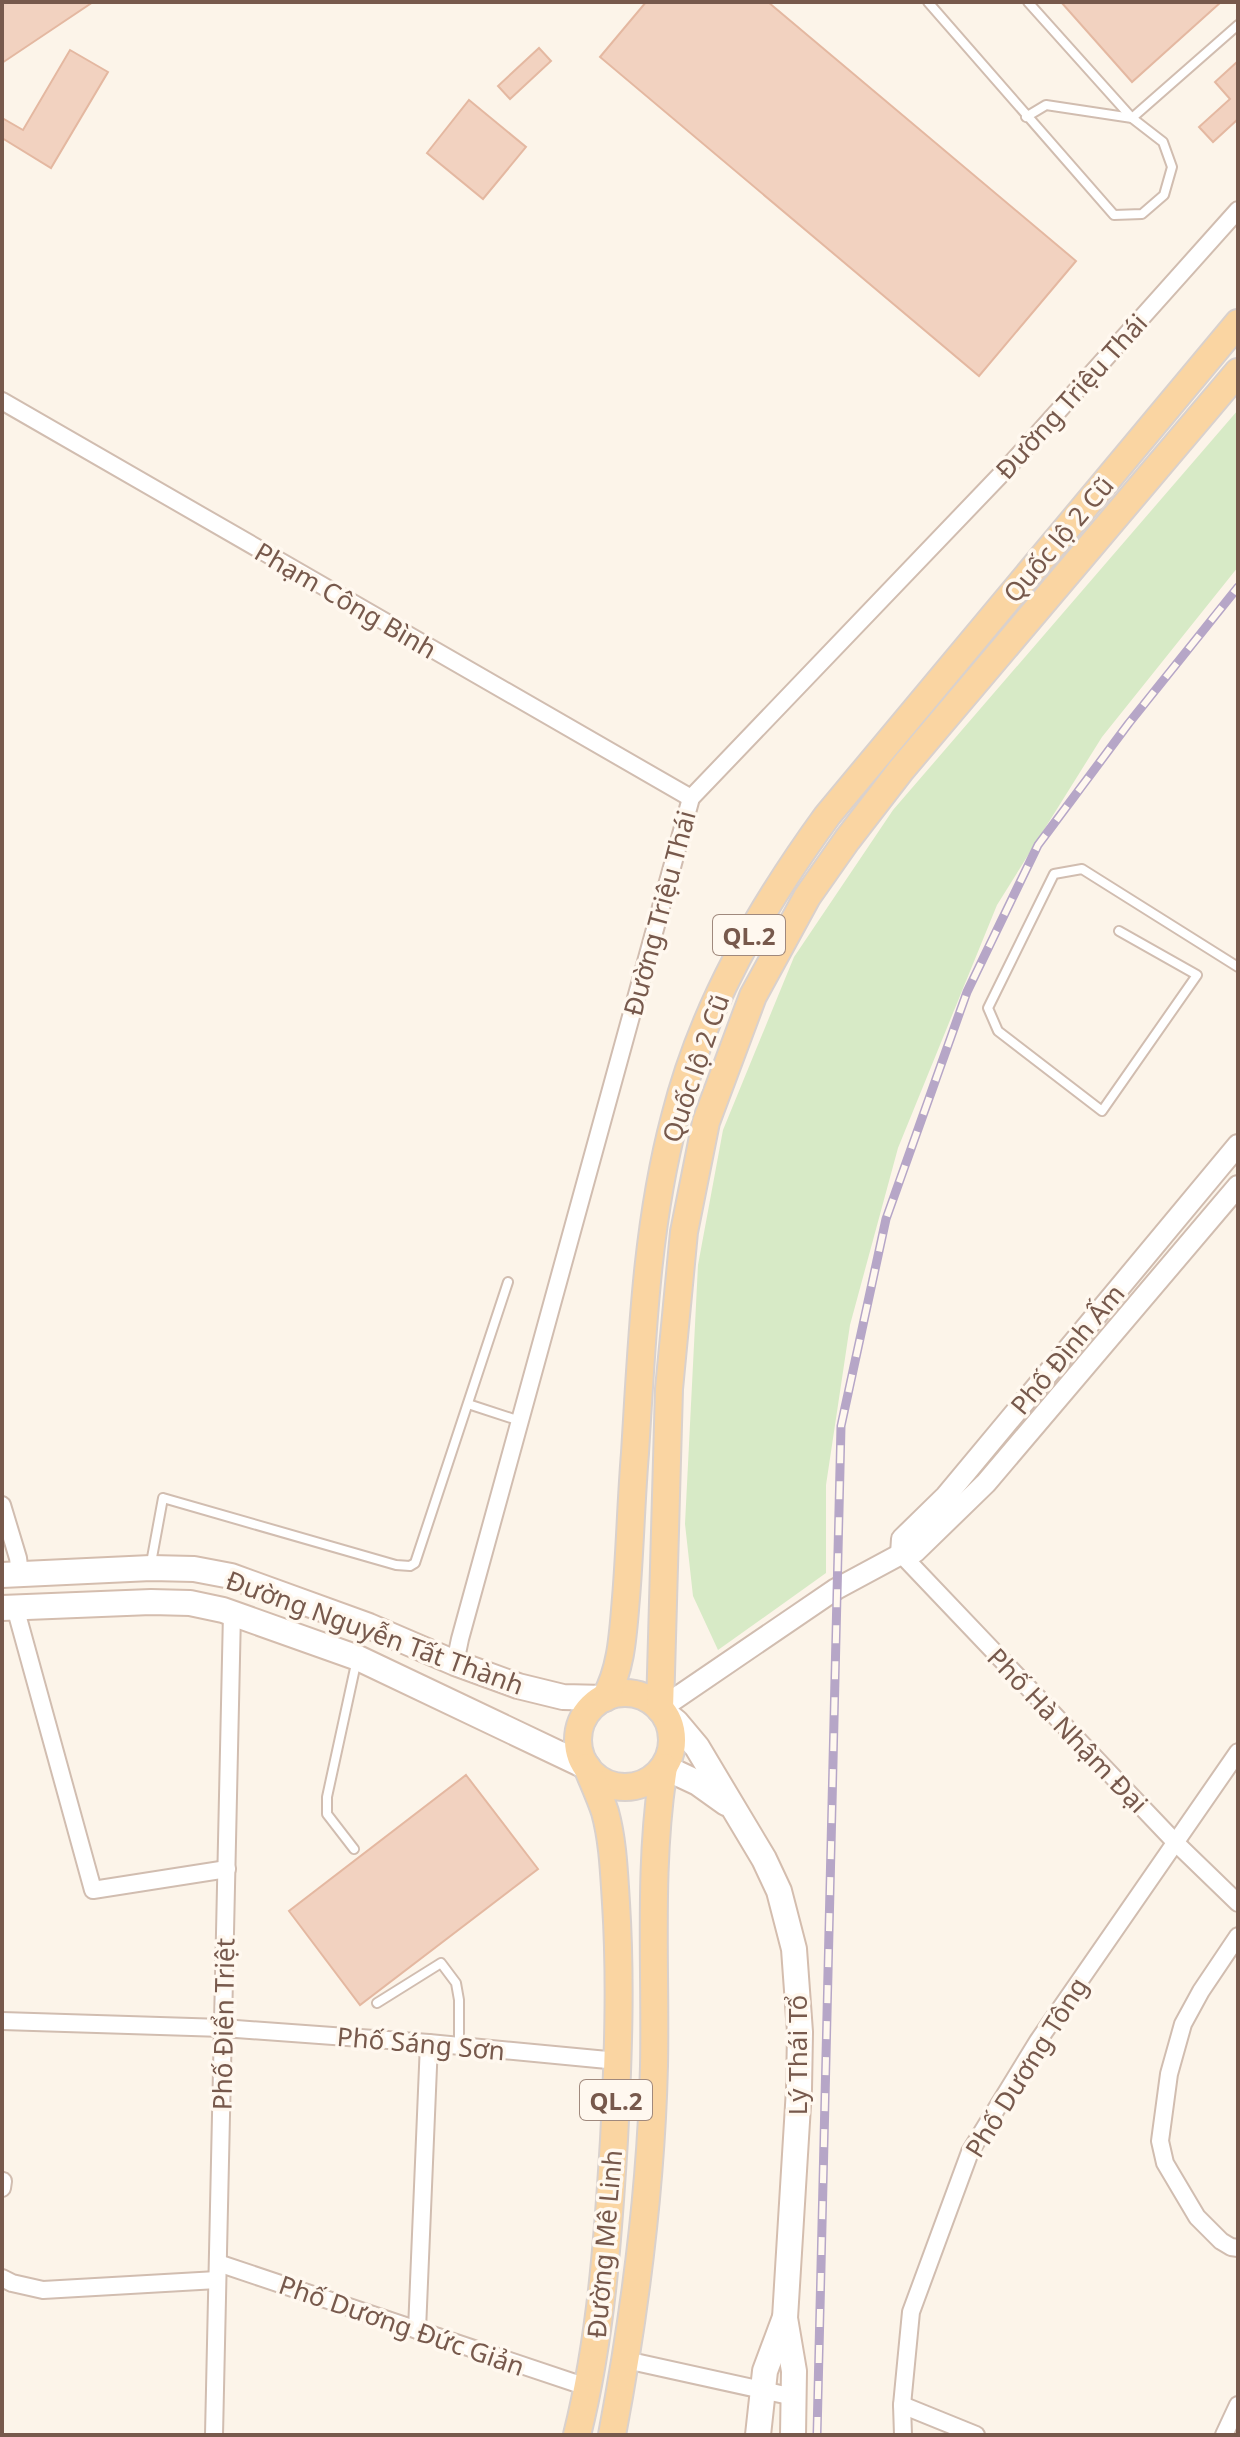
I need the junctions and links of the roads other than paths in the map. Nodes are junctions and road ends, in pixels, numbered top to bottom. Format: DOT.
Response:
graph roads {
  1 [pos="928,2"];
  2 [pos="1028,2"];
  3 [pos="1238,25"];
  4 [pos="1026,117"];
  5 [pos="1132,118"];
  6 [pos="1238,210"];
  7 [pos="1238,323"];
  8 [pos="1238,372"];
  9 [pos="2,401"];
  10 [pos="691,798"];
  11 [pos="1119,931"];
  12 [pos="1238,967"];
  13 [pos="1238,1145"];
  14 [pos="1238,1186"];
  15 [pos="508,1282"];
  16 [pos="468,1404"];
  17 [pos="520,1421"];
  18 [pos="2,1505"];
  19 [pos="901,1554"];
  20 [pos="151,1568"];
  21 [pos="11,1575"];
  22 [pos="8,1608"];
  23 [pos="232,1613"];
  24 [pos="358,1658"];
  25 [pos="455,1663"];
  26 [pos="605,1698"];
  27 [pos="660,1709"];
  28 [pos="1238,1752"];
  29 [pos="587,1767"];
  30 [pos="664,1767"];
  31 [pos="731,1806"];
  32 [pos="1176,1843"];
  33 [pos="354,1849"];
  34 [pos="227,1869"];
  35 [pos="1238,1903"];
  36 [pos="1238,1936"];
  37 [pos="377,2003"];
  38 [pos="2,2021"];
  39 [pos="223,2028"];
  40 [pos="429,2043"];
  41 [pos="459,2046"];
  42 [pos="618,2061"];
  43 [pos="3,2181"];
  44 [pos="2,2188"];
  45 [pos="1238,2248"];
  46 [pos="218,2263"];
  47 [pos="2,2278"];
  48 [pos="217,2280"];
  49 [pos="785,2318"];
  50 [pos="417,2330"];
  51 [pos="626,2360"];
  52 [pos="587,2387"];
  53 [pos="763,2389"];
  54 [pos="794,2397"];
  55 [pos="902,2405"];
  56 [pos="1238,2405"];
  57 [pos="214,2435"];
  58 [pos="577,2435"];
  59 [pos="612,2435"];
  60 [pos="758,2435"];
  61 [pos="793,2435"];
  62 [pos="903,2435"];
  63 [pos="976,2435"];
  64 [pos="1224,2435"];
  1 -- 4 [label="lane"];
  2 -- 5 [label="lane"];
  3 -- 5 [label="lane"];
  4 -- 5 [label="lane"];
  4 -- 5 [label="lane"];
  6 -- 10 [label="street, Đường Triệu Thái"];
  7 -- 26 [label="main road, Quốc lộ 2 Cũ / QL.2"];
  8 -- 27 [label="main road, Quốc lộ 2 Cũ / QL.2"];
  9 -- 10 [label="street, Phạm Công Bình"];
  10 -- 17 [label="street, Đường Triệu Thái"];
  11 -- 12 [label="lane"];
  13 -- 19 [label="street, Phố Đình Ấm"];
  14 -- 19 [label="street, Phố Đình Ấm"];
  15 -- 16 [label="lane"];
  16 -- 17 [label="lane"];
  16 -- 20 [label="lane"];
  17 -- 25 [label="street, Đường Triệu Thái"];
  18 -- 21 [label="street"];
  19 -- 27 [label="street, Phố Đình Ấm"];
  19 -- 32 [label="street, Phố Hà Nhậm Đại"];
  20 -- 21 [label="main road, Đường Nguyễn Tất Thành"];
  20 -- 25 [label="main road, Đường Nguyễn Tất Thành"];
  22 -- 23 [label="main road, Đường Nguyễn Tất Thành"];
  22 -- 34 [label="street"];
  23 -- 24 [label="main road, Đường Nguyễn Tất Thành"];
  23 -- 34 [label="street, Phố Điển Triệt"];
  24 -- 29 [label="main road, Đường Nguyễn Tất Thành"];
  24 -- 33 [label="lane"];
  25 -- 26 [label="main road, Đường Nguyễn Tất Thành"];
  26 -- 27 [label="main road"];
  26 -- 29 [label="main road, QL.2"];
  27 -- 30 [label="main road, QL.2"];
  27 -- 31 [label="main road, Lý Thái Tổ"];
  28 -- 32 [label="street, Phố Dương Tông"];
  29 -- 30 [label="main road"];
  29 -- 42 [label="main road, Đường Mê Linh / QL.2"];
  30 -- 31 [label="main road, Lý Thái Tổ"];
  30 -- 51 [label="main road, Đường Mê Linh / QL.2"];
  31 -- 49 [label="main road, Lý Thái Tổ"];
  32 -- 35 [label="street, Phố Hà Nhậm Đại"];
  32 -- 55 [label="street, Phố Dương Tông"];
  34 -- 39 [label="street, Phố Điển Triệt"];
  36 -- 45 [label="street"];
  37 -- 41 [label="lane"];
  38 -- 39 [label="street, Phố Sáng Sơn"];
  39 -- 40 [label="street, Phố Sáng Sơn"];
  39 -- 46 [label="street, Phố Điển Triệt"];
  40 -- 41 [label="street, Phố Sáng Sơn"];
  40 -- 50 [label="street"];
  41 -- 42 [label="street, Phố Sáng Sơn"];
  42 -- 52 [label="main road, Đường Mê Linh / QL.2"];
  43 -- 44 [label="street"];
  46 -- 48 [label="street, Phố Điển Triệt"];
  46 -- 50 [label="street, Phố Dương Đức Giản"];
  47 -- 48 [label="street"];
  48 -- 57 [label="street, Phố Điển Triệt"];
  49 -- 53 [label="main road, Lý Thái Tổ"];
  49 -- 54 [label="main road, Lý Thái Tổ"];
  50 -- 52 [label="street, Phố Dương Đức Giản"];
  51 -- 53 [label="street"];
  51 -- 59 [label="main road, Đường Mê Linh / QL.2"];
  52 -- 58 [label="main road, Đường Mê Linh / QL.2"];
  53 -- 54 [label="street"];
  53 -- 60 [label="main road, Lý Thái Tổ"];
  54 -- 61 [label="main road, Lý Thái Tổ"];
  55 -- 62 [label="street, Phố Dương Tông"];
  55 -- 63 [label="street"];
  56 -- 64 [label="street"];
}
